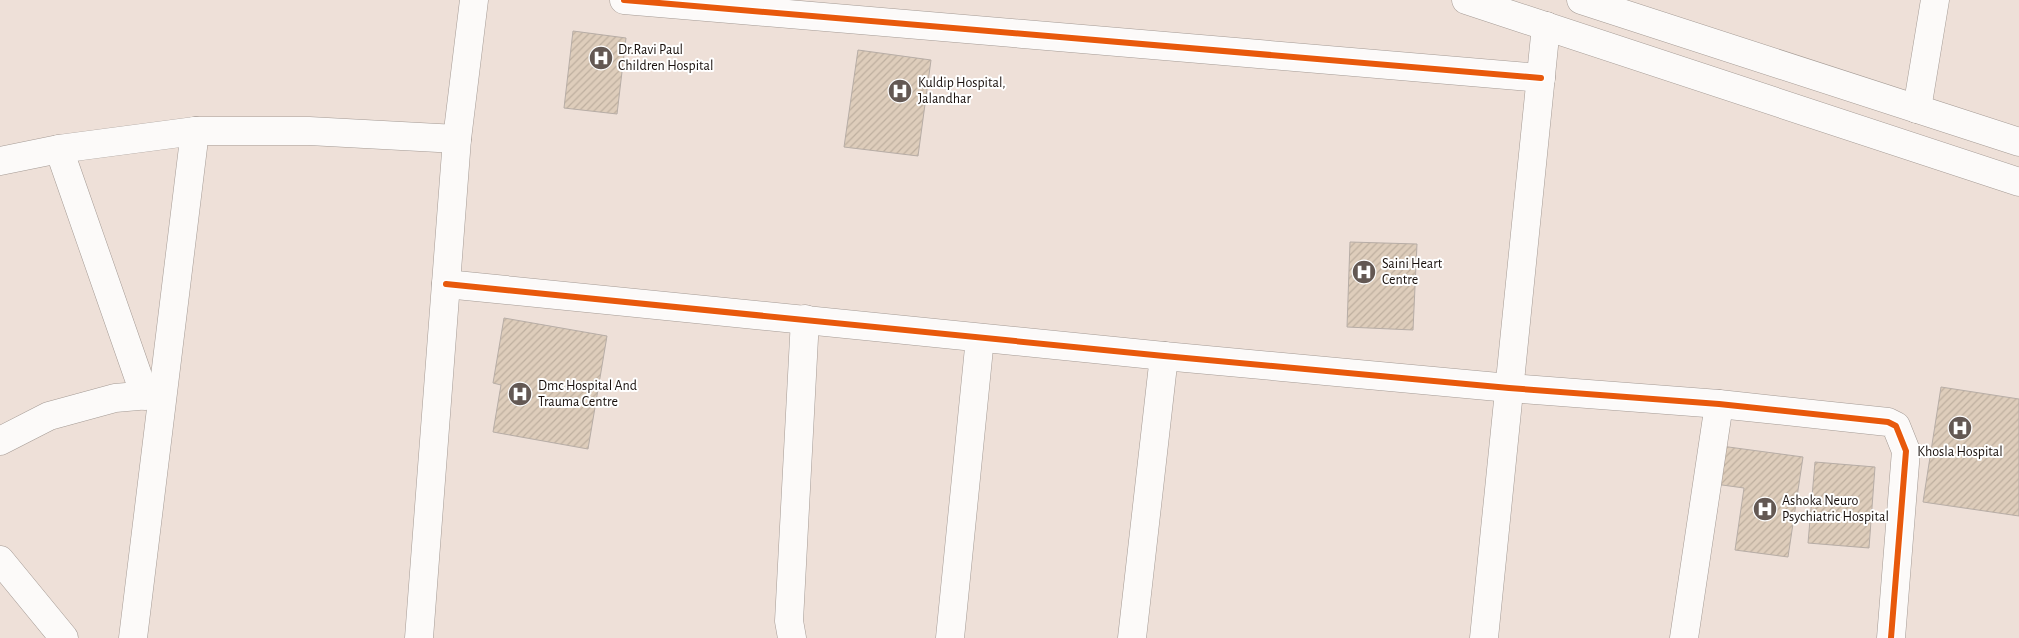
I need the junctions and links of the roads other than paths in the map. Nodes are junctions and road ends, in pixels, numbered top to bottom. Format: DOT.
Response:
graph roads {
  1 [pos="474,0"];
  2 [pos="624,0"];
  3 [pos="1466,0"];
  4 [pos="1581,0"];
  5 [pos="1935,0"];
  6 [pos="1546,26"];
  7 [pos="1541,78"];
  8 [pos="1917,109"];
  9 [pos="195,131"];
  10 [pos="457,139"];
  11 [pos="2019,142"];
  12 [pos="59,149"];
  13 [pos="0,161"];
  14 [pos="2019,182"];
  15 [pos="446,284"];
  16 [pos="805,319"];
  17 [pos="980,338"];
  18 [pos="1164,356"];
  19 [pos="1509,388"];
  20 [pos="154,395"];
  21 [pos="1719,404"];
  22 [pos="0,441"];
  23 [pos="0,560"];
  24 [pos="64,638"];
  25 [pos="133,638"];
  26 [pos="419,638"];
  27 [pos="792,638"];
  28 [pos="950,638"];
  29 [pos="1132,638"];
  30 [pos="1484,638"];
  31 [pos="1684,638"];
  32 [pos="1891,638"];
  1 -- 10 [label="main road"];
  2 -- 7 [label="main road"];
  3 -- 6 [label="main road"];
  4 -- 8 [label="main road"];
  5 -- 8 [label="main road"];
  6 -- 7 [label="main road"];
  6 -- 14 [label="main road"];
  7 -- 19 [label="main road"];
  8 -- 11 [label="main road"];
  9 -- 10 [label="main road"];
  9 -- 12 [label="main road"];
  9 -- 20 [label="main road"];
  10 -- 15 [label="main road"];
  12 -- 13 [label="main road"];
  12 -- 20 [label="main road"];
  15 -- 16 [label="main road"];
  15 -- 26 [label="main road"];
  16 -- 17 [label="main road"];
  16 -- 27 [label="main road"];
  17 -- 18 [label="main road"];
  17 -- 28 [label="main road"];
  18 -- 19 [label="main road"];
  18 -- 29 [label="main road"];
  19 -- 21 [label="main road"];
  19 -- 30 [label="main road"];
  20 -- 22 [label="main road"];
  20 -- 25 [label="main road"];
  21 -- 31 [label="main road"];
  21 -- 32 [label="main road"];
  23 -- 24 [label="main road"];
}
